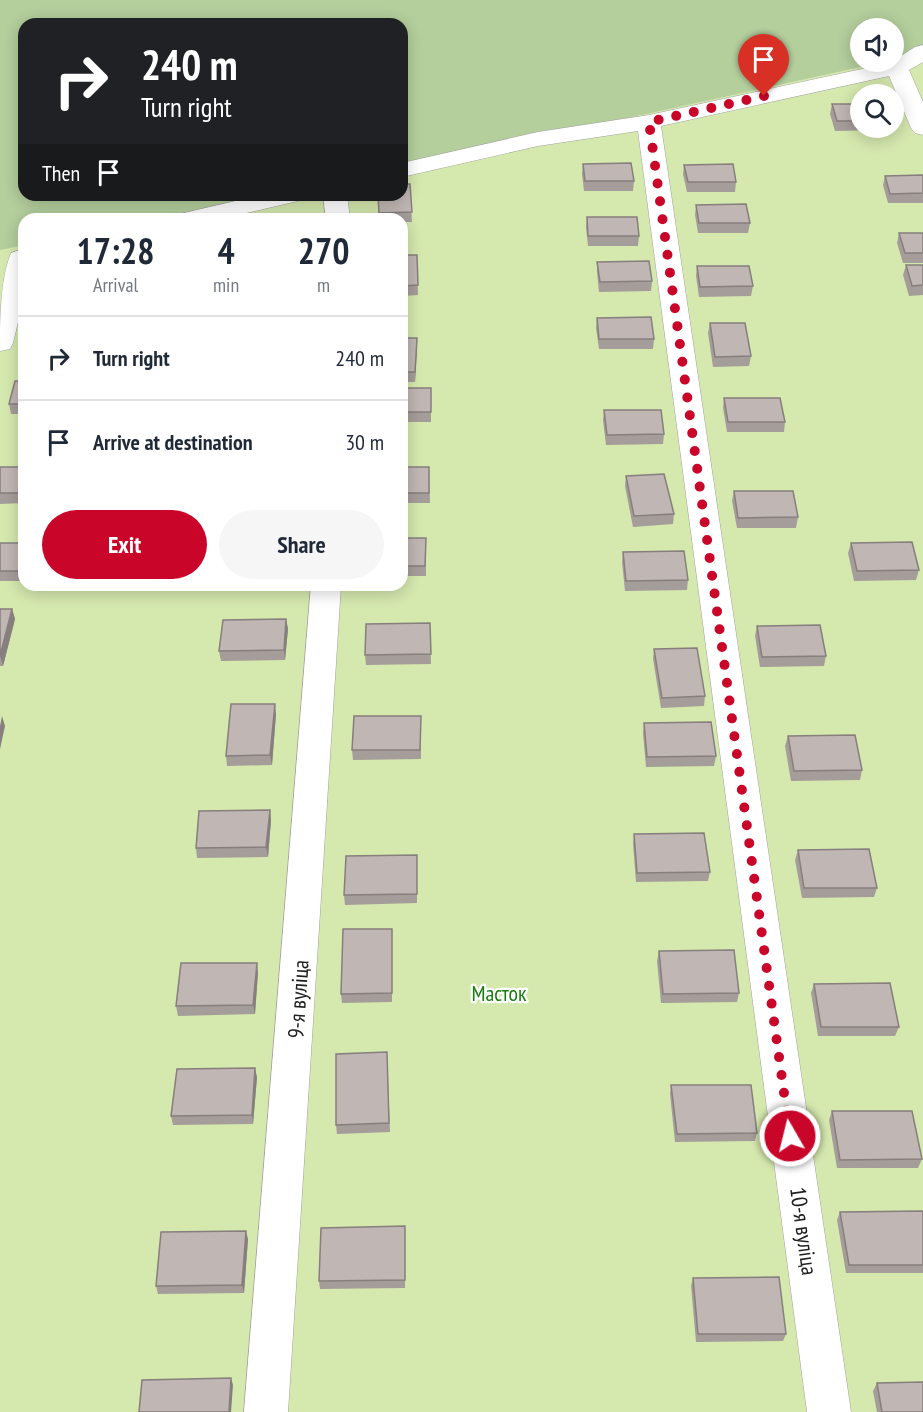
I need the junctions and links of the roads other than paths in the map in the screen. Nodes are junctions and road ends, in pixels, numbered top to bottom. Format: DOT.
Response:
graph roads {
  1 [pos="923,52"];
  2 [pos="904,64"];
  3 [pos="879,72"];
  4 [pos="899,72"];
  5 [pos="649,122"];
  6 [pos="923,128"];
  7 [pos="408,169"];
  8 [pos="267,201"];
  9 [pos="215,213"];
  10 [pos="15,259"];
  11 [pos="0,343"];
  12 [pos="326,591"];
  13 [pos="266,1412"];
  14 [pos="829,1412"];
  1 -- 2 [label="street"];
  3 -- 5 [label="street"];
  4 -- 6 [label="street"];
  5 -- 7 [label="street"];
  5 -- 14 [label="street, 10-я вуліца"];
  8 -- 9 [label="street"];
  10 -- 11 [label="street"];
  12 -- 13 [label="street, 9-я вуліца"];
}
